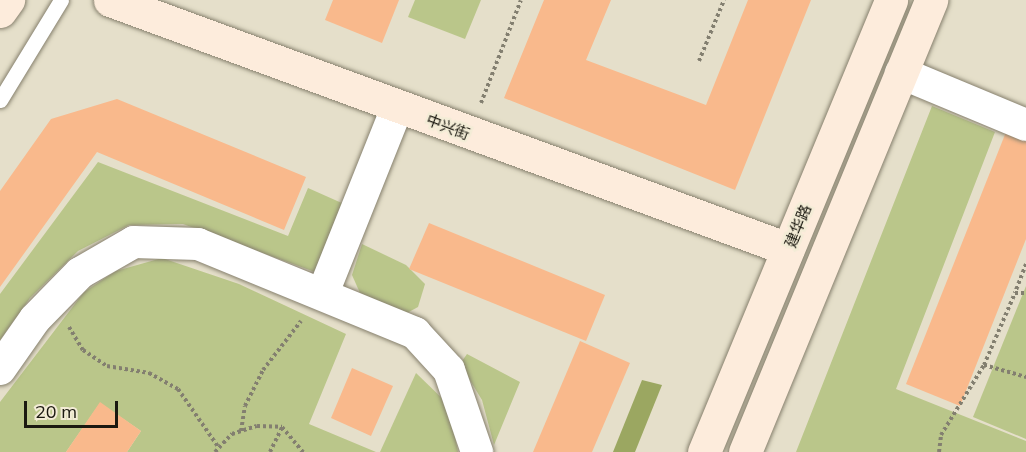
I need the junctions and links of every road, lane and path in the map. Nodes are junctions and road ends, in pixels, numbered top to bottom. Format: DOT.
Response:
graph roads {
  1 [pos="8,0"];
  2 [pos="61,0"];
  3 [pos="110,0"];
  4 [pos="521,0"];
  5 [pos="724,0"];
  6 [pos="891,0"];
  7 [pos="931,0"];
  8 [pos="0,11"];
  9 [pos="699,61"];
  10 [pos="901,73"];
  11 [pos="0,100"];
  12 [pos="397,108"];
  13 [pos="1026,125"];
  14 [pos="468,134"];
  15 [pos="788,249"];
  16 [pos="1026,264"];
  17 [pos="323,293"];
  18 [pos="1026,293"];
  19 [pos="1015,294"];
  20 [pos="52,302"];
  21 [pos="984,365"];
  22 [pos="0,369"];
  23 [pos="1026,377"];
  24 [pos="282,427"];
  25 [pos="241,431"];
  26 [pos="219,448"];
  27 [pos="215,452"];
  28 [pos="270,452"];
  29 [pos="303,452"];
  30 [pos="477,452"];
  31 [pos="705,452"];
  32 [pos="746,452"];
  33 [pos="939,452"];
  1 -- 8 [label="street"];
  2 -- 11 [label="lane"];
  3 -- 12 [label="street, 中兴街"];
  4 -- 14 [label="path"];
  5 -- 9 [label="path"];
  6 -- 15 [label="street, 建华路"];
  7 -- 10 [label="street"];
  10 -- 13 [label="street"];
  10 -- 32 [label="street"];
  12 -- 14 [label="street, 中兴街"];
  12 -- 17 [label="street"];
  14 -- 15 [label="street, 中兴街"];
  15 -- 31 [label="street, 建华路"];
  16 -- 19 [label="path"];
  17 -- 20 [label="street"];
  17 -- 25 [label="path"];
  17 -- 30 [label="street"];
  18 -- 19 [label="path"];
  19 -- 21 [label="path"];
  20 -- 22 [label="street"];
  20 -- 26 [label="path"];
  21 -- 23 [label="path"];
  21 -- 33 [label="path"];
  24 -- 25 [label="path"];
  24 -- 28 [label="path"];
  24 -- 29 [label="path"];
  25 -- 26 [label="path"];
  26 -- 27 [label="path"];
}
